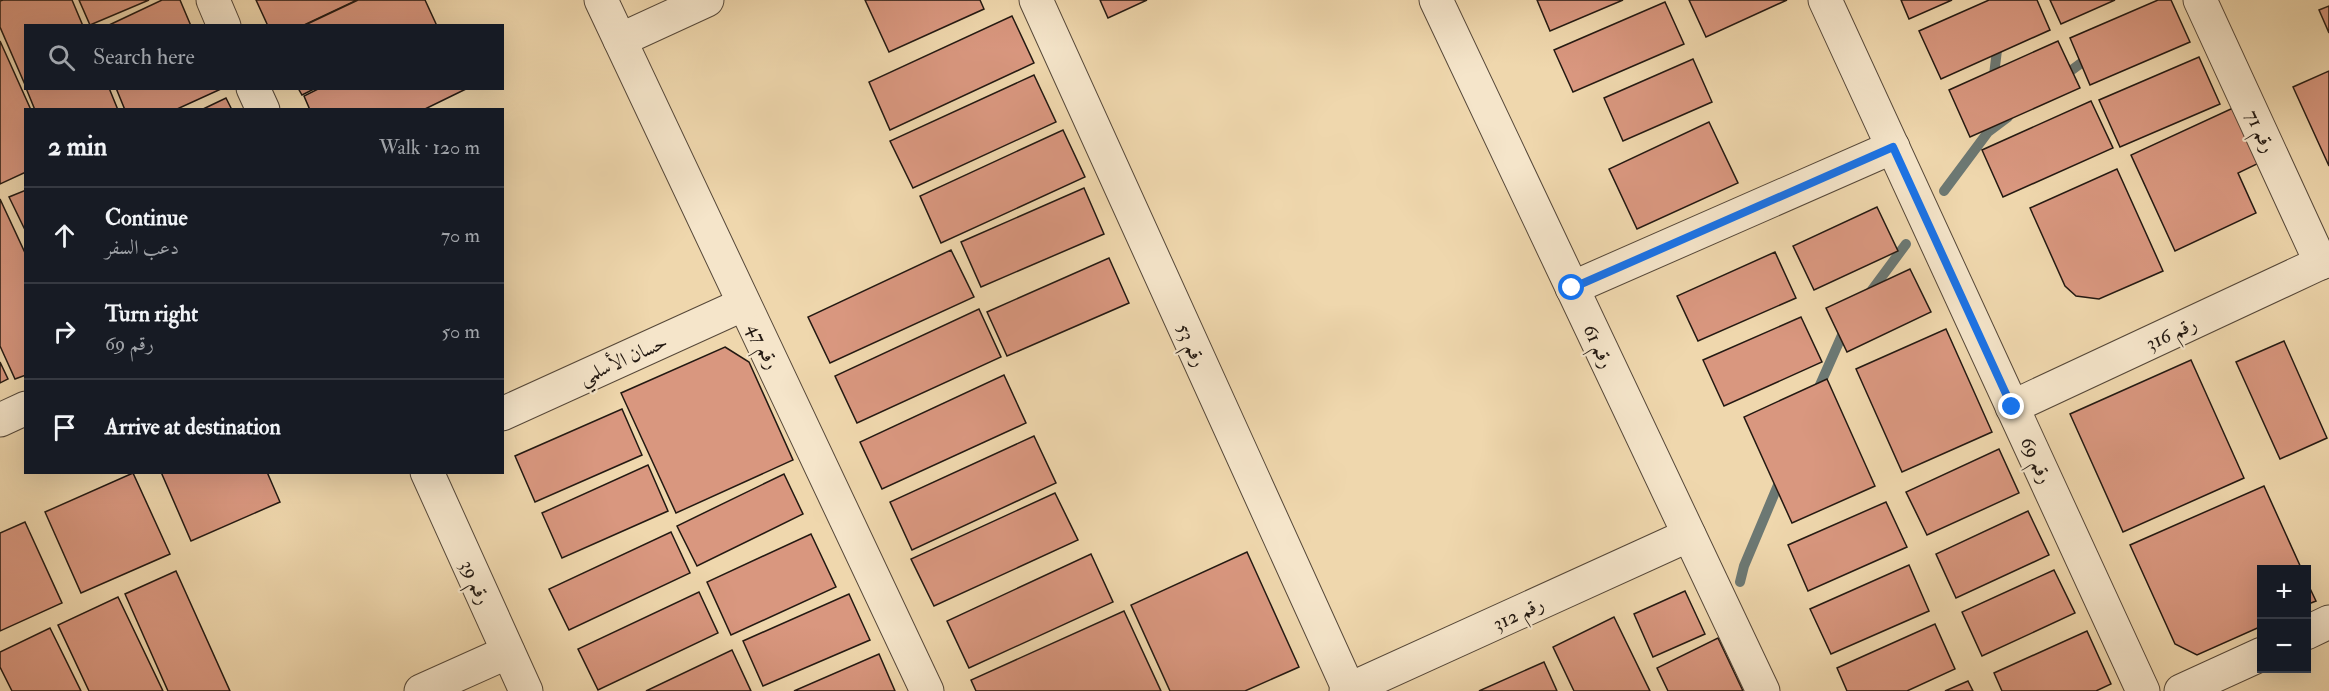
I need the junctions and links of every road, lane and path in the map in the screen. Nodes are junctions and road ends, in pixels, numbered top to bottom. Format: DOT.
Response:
graph roads {
  1 [pos="213,0"];
  2 [pos="601,0"];
  3 [pos="707,0"];
  4 [pos="1036,0"];
  5 [pos="1436,0"];
  6 [pos="1825,0"];
  7 [pos="2200,0"];
  8 [pos="223,24"];
  9 [pos="620,40"];
  10 [pos="254,90"];
  11 [pos="261,108"];
  12 [pos="1893,147"];
  13 [pos="2325,261"];
  14 [pos="1572,288"];
  15 [pos="744,304"];
  16 [pos="2012,407"];
  17 [pos="24,409"];
  18 [pos="504,413"];
  19 [pos="0,420"];
  20 [pos="428,474"];
  21 [pos="1689,535"];
  22 [pos="2329,622"];
  23 [pos="2311,631"];
  24 [pos="508,651"];
  25 [pos="2257,656"];
  26 [pos="421,691"];
  27 [pos="526,691"];
  28 [pos="927,691"];
  29 [pos="1348,691"];
  30 [pos="1763,691"];
  31 [pos="2143,691"];
  32 [pos="2181,691"];
  1 -- 8 [label="street"];
  2 -- 9 [label="street, رقم 47"];
  3 -- 9 [label="street"];
  4 -- 29 [label="street, رقم 53"];
  5 -- 14 [label="street, رقم 61"];
  6 -- 12 [label="street, رقم 69"];
  7 -- 13 [label="street, رقم 71"];
  9 -- 15 [label="street, رقم 47"];
  10 -- 11 [label="street"];
  12 -- 14 [label="street"];
  12 -- 16 [label="street, رقم 69"];
  13 -- 16 [label="street, رقم 316"];
  14 -- 21 [label="street, رقم 61"];
  15 -- 18 [label="street, حسان الأسلمي"];
  15 -- 28 [label="street, رقم 47"];
  16 -- 31 [label="street, رقم 69"];
  17 -- 19 [label="street"];
  20 -- 24 [label="street, رقم 39"];
  21 -- 29 [label="street, رقم 312"];
  21 -- 30 [label="street, رقم 61"];
  22 -- 23 [label="street"];
  24 -- 26 [label="street"];
  24 -- 27 [label="street, رقم 39"];
  25 -- 32 [label="street"];
}
